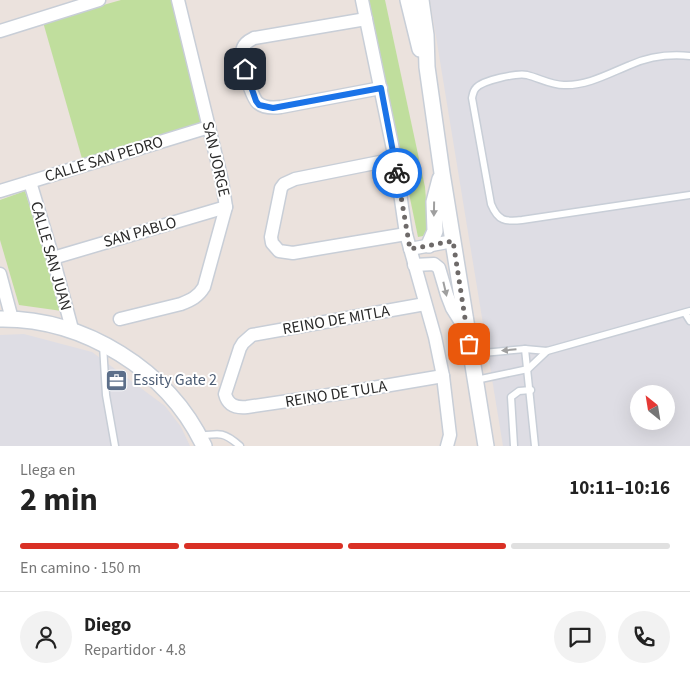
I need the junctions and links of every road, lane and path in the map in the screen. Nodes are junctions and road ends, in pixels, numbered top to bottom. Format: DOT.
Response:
graph roads {
  1 [pos="98,0"];
  2 [pos="178,0"];
  3 [pos="362,0"];
  4 [pos="415,2"];
  5 [pos="366,19"];
  6 [pos="0,31"];
  7 [pos="421,35"];
  8 [pos="690,56"];
  9 [pos="381,88"];
  10 [pos="208,127"];
  11 [pos="395,159"];
  12 [pos="442,173"];
  13 [pos="30,182"];
  14 [pos="0,192"];
  15 [pos="690,195"];
  16 [pos="226,207"];
  17 [pos="406,234"];
  18 [pos="453,241"];
  19 [pos="429,245"];
  20 [pos="410,249"];
  21 [pos="53,258"];
  22 [pos="414,265"];
  23 [pos="0,274"];
  24 [pos="425,304"];
  25 [pos="687,312"];
  26 [pos="6,319"];
  27 [pos="120,319"];
  28 [pos="690,321"];
  29 [pos="72,330"];
  30 [pos="467,332"];
  31 [pos="103,344"];
  32 [pos="525,349"];
  33 [pos="547,351"];
  34 [pos="472,354"];
  35 [pos="528,369"];
  36 [pos="443,376"];
  37 [pos="476,380"];
  38 [pos="531,390"];
  39 [pos="229,403"];
  40 [pos="202,441"];
  41 [pos="115,446"];
  42 [pos="240,446"];
  43 [pos="447,446"];
  44 [pos="486,446"];
  45 [pos="514,446"];
  46 [pos="535,446"];
  1 -- 6 [label="street"];
  2 -- 10 [label="street, SAN JORGE"];
  3 -- 5 [label="street"];
  4 -- 7 [label="street"];
  4 -- 7 [label="street"];
  5 -- 9 [label="street"];
  5 -- 9 [label="street"];
  7 -- 12 [label="street"];
  8 -- 15 [label="lane"];
  9 -- 11 [label="street"];
  10 -- 13 [label="street, CALLE SAN PEDRO"];
  10 -- 16 [label="street, SAN JORGE"];
  11 -- 17 [label="street"];
  11 -- 17 [label="street"];
  12 -- 18 [label="street"];
  12 -- 19 [label="street, one-way"];
  13 -- 14 [label="street, CALLE SAN PEDRO"];
  13 -- 21 [label="street, CALLE SAN JUAN"];
  16 -- 21 [label="street, SAN PABLO"];
  16 -- 27 [label="street, SAN JORGE"];
  17 -- 20 [label="street"];
  18 -- 19 [label="street"];
  18 -- 30 [label="street"];
  19 -- 20 [label="street"];
  20 -- 22 [label="street"];
  21 -- 29 [label="street, CALLE SAN JUAN"];
  22 -- 24 [label="street"];
  22 -- 30 [label="street, one-way"];
  23 -- 26 [label="street"];
  24 -- 36 [label="street"];
  24 -- 39 [label="street, REINO DE MITLA"];
  25 -- 28 [label="lane"];
  25 -- 33 [label="lane"];
  26 -- 29 [label="street"];
  29 -- 31 [label="street"];
  30 -- 34 [label="street"];
  31 -- 40 [label="street"];
  31 -- 41 [label="lane"];
  32 -- 33 [label="lane"];
  32 -- 34 [label="lane, one-way"];
  32 -- 35 [label="lane"];
  33 -- 35 [label="lane"];
  34 -- 37 [label="street"];
  35 -- 37 [label="lane"];
  35 -- 38 [label="lane"];
  36 -- 39 [label="street, REINO DE TULA"];
  36 -- 43 [label="street"];
  37 -- 44 [label="street"];
  38 -- 45 [label="lane"];
  38 -- 46 [label="lane"];
  40 -- 42 [label="lane"];
}
